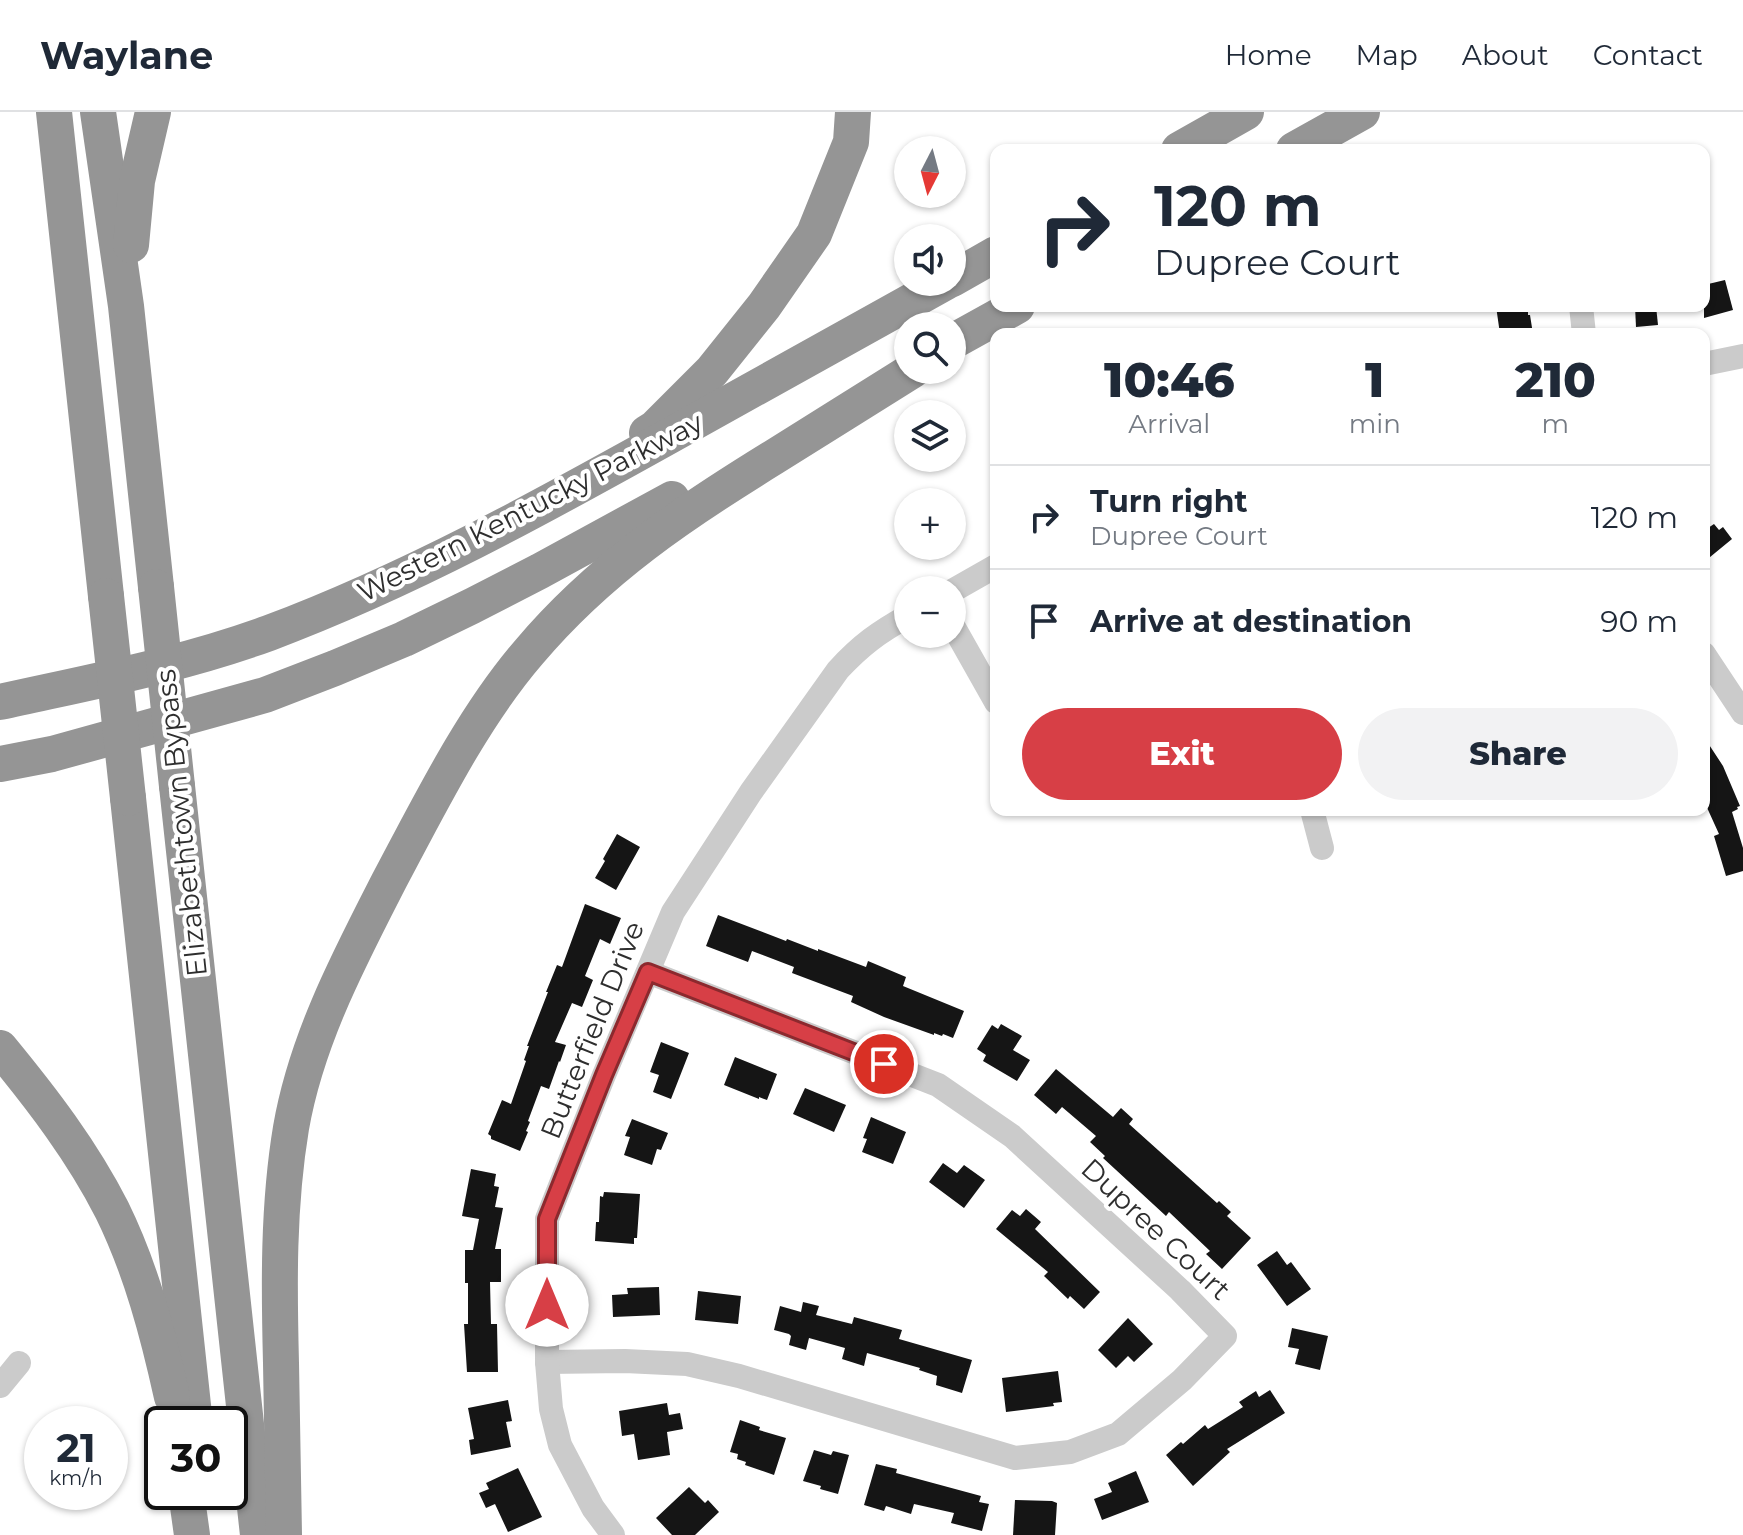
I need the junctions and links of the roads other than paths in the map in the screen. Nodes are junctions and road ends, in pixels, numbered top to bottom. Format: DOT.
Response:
graph roads {
  1 [pos="54,112"];
  2 [pos="98,112"];
  3 [pos="153,112"];
  4 [pos="853,112"];
  5 [pos="1246,112"];
  6 [pos="1362,112"];
  7 [pos="1190,144"];
  8 [pos="1305,144"];
  9 [pos="990,257"];
  10 [pos="966,271"];
  11 [pos="921,296"];
  12 [pos="126,306"];
  13 [pos="1006,312"];
  14 [pos="966,336"];
  15 [pos="1743,356"];
  16 [pos="1710,363"];
  17 [pos="894,375"];
  18 [pos="894,382"];
  19 [pos="531,512"];
  20 [pos="990,569"];
  21 [pos="966,583"];
  22 [pos="894,624"];
  23 [pos="966,648"];
  24 [pos="1710,663"];
  25 [pos="990,691"];
  26 [pos="0,702"];
  27 [pos="1743,713"];
  28 [pos="0,764"];
  29 [pos="1314,816"];
  30 [pos="1322,848"];
  31 [pos="648,972"];
  32 [pos="0,1048"];
  33 [pos="547,1362"];
  34 [pos="19,1363"];
  35 [pos="0,1386"];
  36 [pos="172,1406"];
  37 [pos="193,1406"];
  38 [pos="189,1510"];
  39 [pos="205,1510"];
  40 [pos="192,1535"];
  41 [pos="207,1535"];
  42 [pos="258,1535"];
  43 [pos="284,1535"];
  44 [pos="613,1535"];
  1 -- 37 [label="highway, Elizabethtown Bypass, bridge"];
  2 -- 12 [label="highway, Elizabethtown Bypass"];
  3 -- 12 [label="highway"];
  4 -- 19 [label="highway"];
  5 -- 7 [label="highway"];
  6 -- 8 [label="highway"];
  9 -- 10 [label="highway"];
  11 -- 19 [label="highway, Western Kentucky Parkway"];
  12 -- 42 [label="highway, Elizabethtown Bypass, bridge"];
  13 -- 14 [label="highway"];
  15 -- 16 [label="street"];
  17 -- 28 [label="highway, Western Kentucky Parkway"];
  18 -- 43 [label="highway"];
  19 -- 26 [label="highway, Western Kentucky Parkway"];
  20 -- 21 [label="street"];
  22 -- 31 [label="street, Butterfield Drive"];
  23 -- 25 [label="street"];
  24 -- 27 [label="street"];
  29 -- 30 [label="street"];
  31 -- 33 [label="street, Butterfield Drive"];
  31 -- 33 [label="street, Dupree Court"];
  32 -- 36 [label="highway"];
  33 -- 44 [label="street, Butterfield Drive"];
  34 -- 35 [label="street"];
  38 -- 40 [label="highway"];
  39 -- 41 [label="highway"];
}
